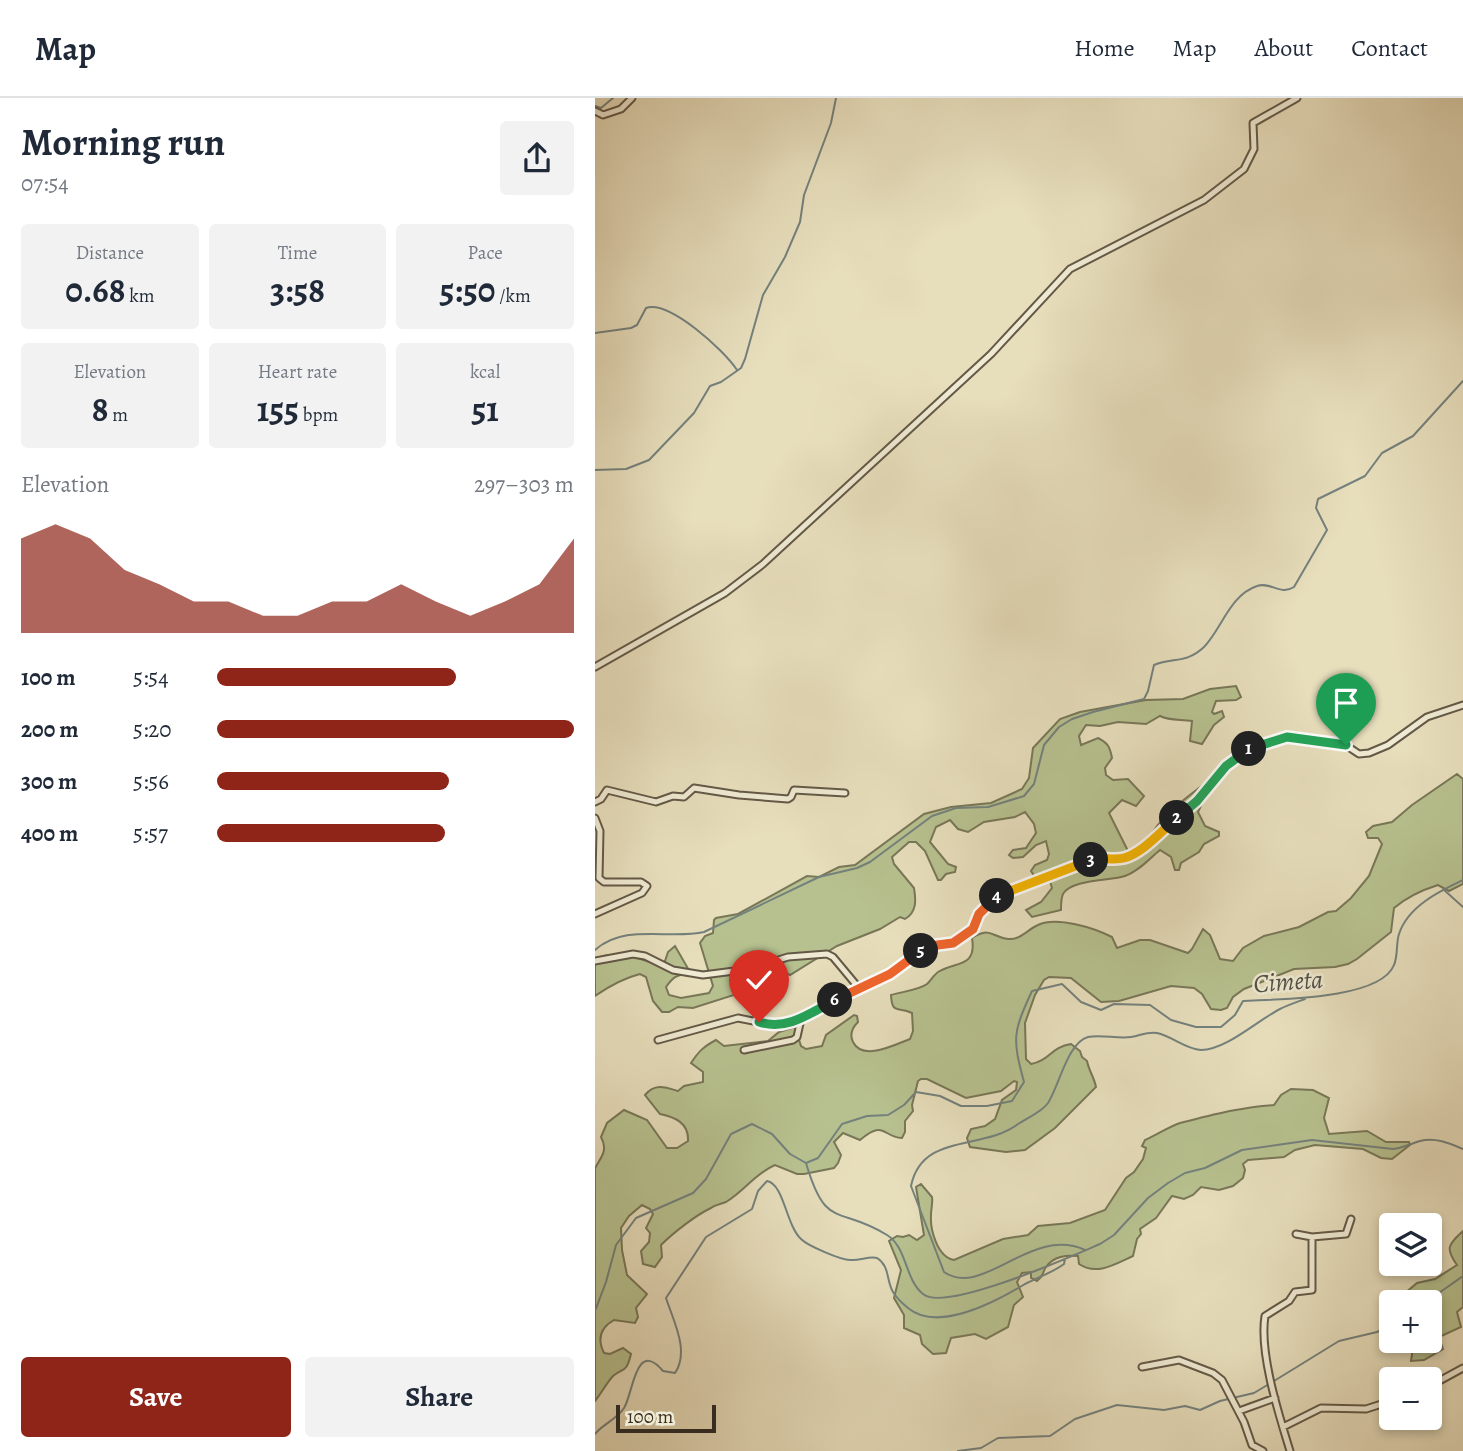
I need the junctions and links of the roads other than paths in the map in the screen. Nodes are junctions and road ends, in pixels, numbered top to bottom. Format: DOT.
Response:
graph roads {
  1 [pos="632,98"];
  2 [pos="1297,98"];
  3 [pos="595,111"];
  4 [pos="595,667"];
  5 [pos="1463,705"];
  6 [pos="845,793"];
  7 [pos="595,802"];
  8 [pos="595,818"];
  9 [pos="595,914"];
  10 [pos="595,961"];
  11 [pos="858,987"];
  12 [pos="801,1020"];
  13 [pos="658,1040"];
  14 [pos="744,1050"];
  15 [pos="1351,1219"];
  16 [pos="1296,1234"];
  17 [pos="1312,1237"];
  18 [pos="1142,1367"];
  19 [pos="1463,1368"];
  20 [pos="1442,1379"];
  21 [pos="1275,1398"];
  22 [pos="1379,1405"];
  23 [pos="1239,1412"];
  24 [pos="1283,1427"];
  25 [pos="1263,1451"];
  26 [pos="1290,1451"];
  1 -- 3 [label="street"];
  2 -- 4 [label="street"];
  5 -- 11 [label="street"];
  6 -- 7 [label="street"];
  8 -- 9 [label="street"];
  10 -- 11 [label="street"];
  11 -- 12 [label="street"];
  12 -- 13 [label="street"];
  12 -- 14 [label="street"];
  15 -- 17 [label="street"];
  16 -- 17 [label="street"];
  17 -- 21 [label="street"];
  18 -- 23 [label="street"];
  19 -- 20 [label="street"];
  21 -- 23 [label="street"];
  21 -- 24 [label="street"];
  22 -- 24 [label="street"];
  23 -- 25 [label="street"];
  24 -- 26 [label="street"];
}
